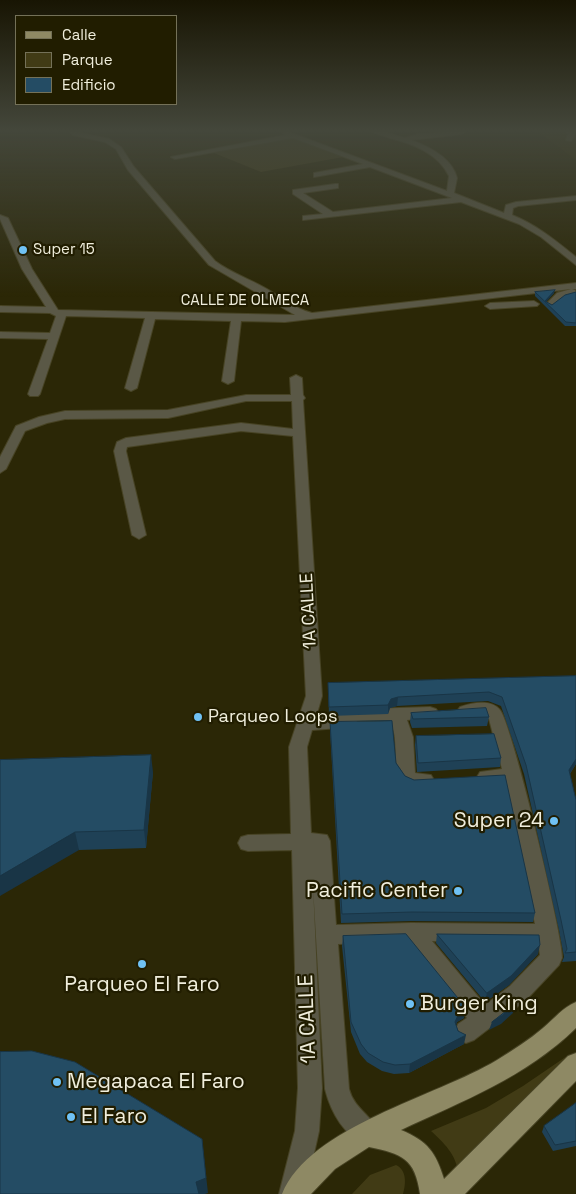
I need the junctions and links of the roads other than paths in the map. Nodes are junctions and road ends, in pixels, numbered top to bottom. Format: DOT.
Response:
graph roads {
  1 [pos="146,186"];
  2 [pos="335,186"];
  3 [pos="425,186"];
  4 [pos="452,186"];
  5 [pos="449,195"];
  6 [pos="576,198"];
  7 [pos="460,200"];
  8 [pos="331,214"];
  9 [pos="0,217"];
  10 [pos="508,217"];
  11 [pos="306,218"];
  12 [pos="576,262"];
  13 [pos="576,286"];
  14 [pos="576,292"];
  15 [pos="481,302"];
  16 [pos="534,304"];
  17 [pos="551,304"];
  18 [pos="460,306"];
  19 [pos="0,309"];
  20 [pos="58,314"];
  21 [pos="316,317"];
  22 [pos="150,318"];
  23 [pos="236,321"];
  24 [pos="0,335"];
  25 [pos="54,336"];
  26 [pos="296,378"];
  27 [pos="228,381"];
  28 [pos="132,388"];
  29 [pos="34,394"];
  30 [pos="299,398"];
  31 [pos="298,433"];
  32 [pos="0,469"];
  33 [pos="139,535"];
  34 [pos="306,720"];
  35 [pos="400,724"];
  36 [pos="501,734"];
  37 [pos="482,735"];
  38 [pos="423,737"];
  39 [pos="513,775"];
  40 [pos="311,841"];
  41 [pos="248,843"];
  42 [pos="547,930"];
  43 [pos="411,932"];
  44 [pos="328,935"];
  45 [pos="576,1013"];
  46 [pos="576,1064"];
  47 [pos="368,1134"];
  48 [pos="293,1194"];
  49 [pos="432,1194"];
  50 [pos="446,1194"];
  1 -- 21 [label="street"];
  2 -- 8 [label="street"];
  3 -- 5 [label="street"];
  4 -- 5 [label="street"];
  5 -- 7 [label="street"];
  6 -- 10 [label="street"];
  7 -- 8 [label="street"];
  7 -- 10 [label="street"];
  8 -- 11 [label="street"];
  9 -- 20 [label="street"];
  10 -- 12 [label="street"];
  13 -- 15 [label="street, CALLE DE OLMECA"];
  14 -- 17 [label="street"];
  15 -- 16 [label="street"];
  15 -- 18 [label="street"];
  15 -- 21 [label="street, CALLE DE OLMECA"];
  19 -- 20 [label="street, CALLE DE OLMECA"];
  20 -- 22 [label="street, CALLE DE OLMECA"];
  20 -- 25 [label="street"];
  21 -- 23 [label="street, CALLE DE OLMECA"];
  22 -- 23 [label="street, CALLE DE OLMECA"];
  22 -- 28 [label="street"];
  23 -- 27 [label="street"];
  24 -- 25 [label="street"];
  25 -- 29 [label="street"];
  26 -- 30 [label="street, 1A CALLE"];
  30 -- 31 [label="street, 1A CALLE"];
  30 -- 32 [label="street"];
  31 -- 33 [label="street"];
  31 -- 34 [label="street, 1A CALLE"];
  34 -- 35 [label="street"];
  34 -- 40 [label="street, 1A CALLE"];
  35 -- 36 [label="street"];
  35 -- 38 [label="street"];
  35 -- 39 [label="street"];
  36 -- 37 [label="street"];
  36 -- 39 [label="street"];
  39 -- 42 [label="street"];
  40 -- 41 [label="street"];
  40 -- 44 [label="street, 1A CALLE"];
  40 -- 48 [label="street, 1A CALLE"];
  42 -- 43 [label="street"];
  42 -- 43 [label="street"];
  43 -- 44 [label="street"];
  44 -- 47 [label="street, 1A CALLE"];
  45 -- 47 [label="main road"];
  46 -- 50 [label="main road"];
  47 -- 48 [label="main road"];
  47 -- 49 [label="main road"];
}
